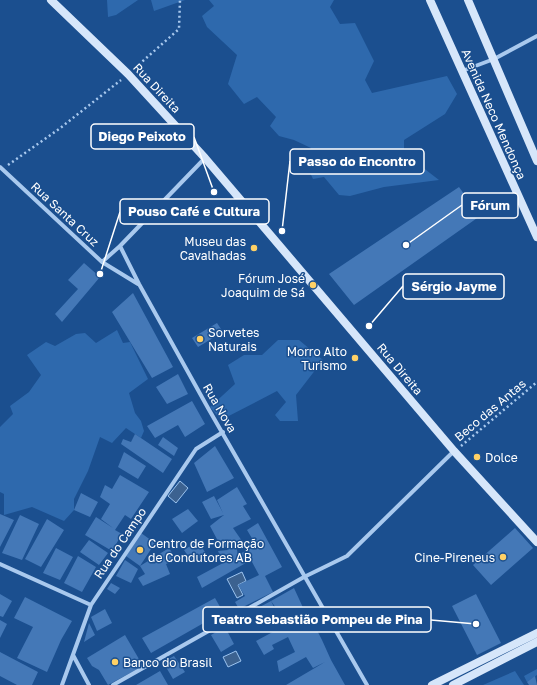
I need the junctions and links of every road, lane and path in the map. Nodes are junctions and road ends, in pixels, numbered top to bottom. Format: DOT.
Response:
graph roads {
  1 [pos="51,0"];
  2 [pos="180,0"];
  3 [pos="430,0"];
  4 [pos="468,0"];
  5 [pos="537,36"];
  6 [pos="494,59"];
  7 [pos="462,71"];
  8 [pos="128,74"];
  9 [pos="205,158"];
  10 [pos="537,161"];
  11 [pos="1,168"];
  12 [pos="537,237"];
  13 [pos="120,246"];
  14 [pos="102,262"];
  15 [pos="139,284"];
  16 [pos="537,382"];
  17 [pos="223,432"];
  18 [pos="454,451"];
  19 [pos="537,542"];
  20 [pos="0,564"];
  21 [pos="304,577"];
  22 [pos="91,605"];
  23 [pos="537,633"];
  24 [pos="537,642"];
  25 [pos="73,655"];
  26 [pos="462,670"];
  27 [pos="467,678"];
  28 [pos="62,685"];
  29 [pos="89,685"];
  30 [pos="113,685"];
  31 [pos="367,685"];
  32 [pos="432,685"];
  33 [pos="453,685"];
  1 -- 8 [label="main road, Rua Direita"];
  2 -- 8 [label="path"];
  3 -- 7 [label="main road, Avenida Neco Mendonça"];
  4 -- 6 [label="main road, Avenida Neco Mendonça"];
  5 -- 6 [label="street"];
  6 -- 7 [label="street"];
  6 -- 10 [label="main road, Avenida Neco Mendonça"];
  7 -- 12 [label="main road, Avenida Neco Mendonça"];
  8 -- 9 [label="main road, Rua Direita"];
  8 -- 11 [label="path"];
  9 -- 13 [label="street"];
  9 -- 18 [label="main road, Rua Direita"];
  11 -- 14 [label="street, Rua Santa Cruz"];
  13 -- 14 [label="street"];
  13 -- 15 [label="street, Rua Nova"];
  14 -- 15 [label="street, Rua Santa Cruz"];
  15 -- 17 [label="street, Rua Nova"];
  16 -- 18 [label="path, Beco das Antas"];
  17 -- 21 [label="street, Rua Nova"];
  17 -- 22 [label="street, Rua do Campo"];
  18 -- 19 [label="main road, Rua Direita"];
  18 -- 21 [label="street"];
  20 -- 22 [label="street"];
  21 -- 30 [label="street"];
  21 -- 31 [label="street, Rua Nova"];
  22 -- 25 [label="street, Rua do Campo"];
  23 -- 26 [label="main road"];
  24 -- 27 [label="main road"];
  25 -- 28 [label="street, Rua do Campo"];
  25 -- 29 [label="street"];
  26 -- 27 [label="main road"];
  26 -- 32 [label="main road"];
  27 -- 33 [label="main road"];
}
